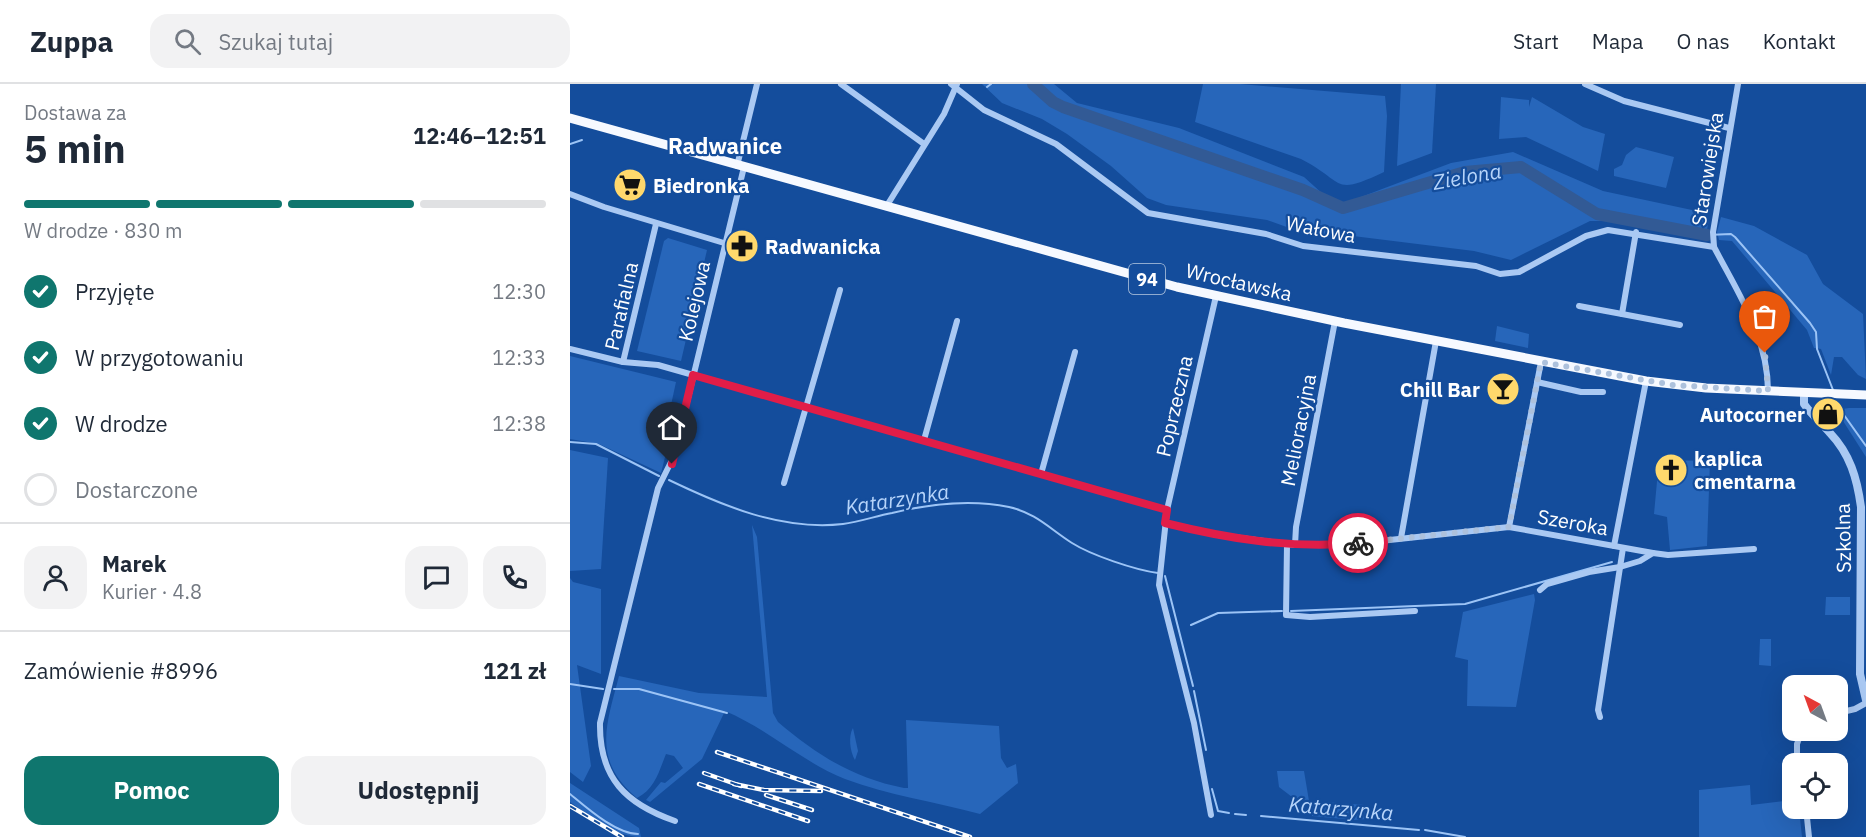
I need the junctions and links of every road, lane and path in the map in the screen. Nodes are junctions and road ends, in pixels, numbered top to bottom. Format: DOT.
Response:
graph roads {
  1 [pos="757,84"];
  2 [pos="841,84"];
  3 [pos="1585,84"];
  4 [pos="1738,84"];
  5 [pos="955,86"];
  6 [pos="570,118"];
  7 [pos="1729,128"];
  8 [pos="924,144"];
  9 [pos="740,166"];
  10 [pos="570,194"];
  11 [pos="886,207"];
  12 [pos="656,224"];
  13 [pos="1633,232"];
  14 [pos="724,243"];
  15 [pos="1714,244"];
  16 [pos="840,290"];
  17 [pos="1216,296"];
  18 [pos="1579,306"];
  19 [pos="1622,314"];
  20 [pos="957,321"];
  21 [pos="1335,321"];
  22 [pos="1680,325"];
  23 [pos="1436,341"];
  24 [pos="570,350"];
  25 [pos="1075,352"];
  26 [pos="623,362"];
  27 [pos="1541,362"];
  28 [pos="693,375"];
  29 [pos="1646,381"];
  30 [pos="1537,382"];
  31 [pos="1768,391"];
  32 [pos="1603,392"];
  33 [pos="1804,392"];
  34 [pos="1866,394"];
  35 [pos="806,407"];
  36 [pos="924,440"];
  37 [pos="1041,474"];
  38 [pos="784,483"];
  39 [pos="1167,510"];
  40 [pos="1165,523"];
  41 [pos="1509,527"];
  42 [pos="1401,538"];
  43 [pos="1287,545"];
  44 [pos="1295,545"];
  45 [pos="1614,546"];
  46 [pos="1623,548"];
  47 [pos="1754,549"];
  48 [pos="1653,553"];
  49 [pos="1620,567"];
  50 [pos="1540,590"];
  51 [pos="1415,611"];
  52 [pos="1866,701"];
  53 [pos="1848,711"];
  54 [pos="1600,717"];
  55 [pos="1211,815"];
  56 [pos="1807,819"];
  57 [pos="675,821"];
  58 [pos="1809,837"];
  1 -- 9 [label="street, Kolejowa"];
  2 -- 8 [label="street"];
  3 -- 7 [label="street"];
  4 -- 7 [label="street, Starowiejska"];
  5 -- 8 [label="street"];
  5 -- 13 [label="street, Wałowa"];
  6 -- 9 [label="main road, Wrocławska / 94"];
  7 -- 15 [label="street, Starowiejska"];
  8 -- 11 [label="street"];
  9 -- 11 [label="main road, Wrocławska / 94"];
  9 -- 14 [label="street, Kolejowa"];
  10 -- 12 [label="street"];
  11 -- 17 [label="main road, Wrocławska / 94"];
  12 -- 14 [label="street"];
  12 -- 26 [label="street, Parafialna"];
  13 -- 15 [label="street, Wałowa"];
  13 -- 19 [label="street"];
  14 -- 28 [label="street, Kolejowa"];
  15 -- 31 [label="street, Starowiejska"];
  16 -- 35 [label="street"];
  17 -- 21 [label="main road, Wrocławska / 94"];
  17 -- 39 [label="street, Poprzeczna"];
  18 -- 19 [label="street"];
  19 -- 22 [label="street"];
  20 -- 36 [label="street"];
  21 -- 23 [label="main road, Wrocławska / 94"];
  21 -- 44 [label="street, Melioracyjna"];
  23 -- 27 [label="main road, Wrocławska / 94"];
  23 -- 42 [label="street"];
  24 -- 26 [label="street"];
  25 -- 37 [label="street"];
  26 -- 28 [label="street, Parafialna"];
  27 -- 29 [label="main road, Wrocławska / 94"];
  27 -- 30 [label="street"];
  28 -- 35 [label="street"];
  28 -- 57 [label="street, Kolejowa"];
  29 -- 31 [label="main road, Wrocławska / 94"];
  29 -- 45 [label="street"];
  30 -- 32 [label="street"];
  30 -- 41 [label="street"];
  31 -- 33 [label="main road, 94"];
  33 -- 34 [label="main road, 94"];
  33 -- 52 [label="street, Szkolna"];
  35 -- 36 [label="street"];
  35 -- 38 [label="street"];
  36 -- 37 [label="street"];
  37 -- 39 [label="street"];
  39 -- 40 [label="street, Poprzeczna"];
  40 -- 43 [label="street, Szeroka"];
  40 -- 55 [label="street, Poprzeczna"];
  41 -- 42 [label="street, Szeroka"];
  41 -- 45 [label="street, Szeroka"];
  42 -- 44 [label="street, Szeroka"];
  43 -- 44 [label="street, Szeroka"];
  43 -- 51 [label="street"];
  45 -- 46 [label="street, Szeroka"];
  46 -- 48 [label="street, Szeroka"];
  46 -- 49 [label="street"];
  47 -- 48 [label="street, Szeroka"];
  48 -- 49 [label="street"];
  49 -- 50 [label="street"];
  49 -- 54 [label="street"];
  52 -- 53 [label="street"];
  56 -- 58 [label="street"];
}
